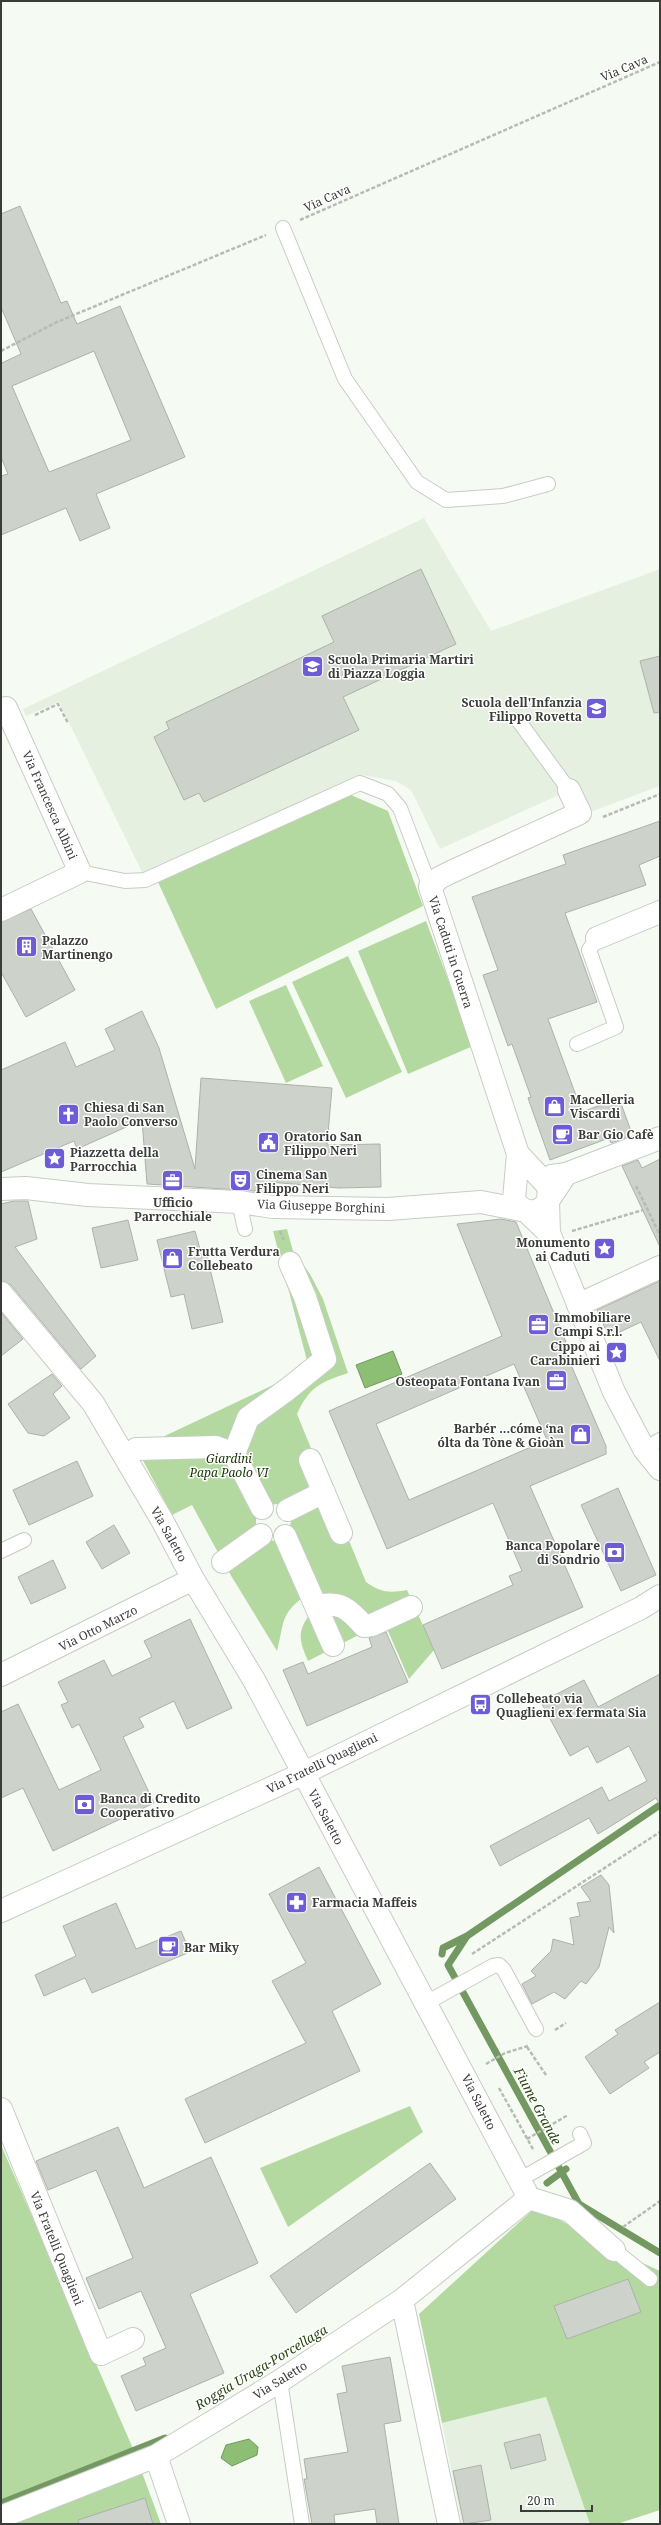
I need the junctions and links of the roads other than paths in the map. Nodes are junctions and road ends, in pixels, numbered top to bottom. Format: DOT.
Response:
graph roads {
  1 [pos="283,228"];
  2 [pos="548,484"];
  3 [pos="8,718"];
  4 [pos="518,720"];
  5 [pos="569,790"];
  6 [pos="80,872"];
  7 [pos="430,887"];
  8 [pos="1,910"];
  9 [pos="660,912"];
  10 [pos="597,938"];
  11 [pos="577,1044"];
  12 [pos="660,1138"];
  13 [pos="518,1154"];
  14 [pos="566,1174"];
  15 [pos="540,1176"];
  16 [pos="516,1182"];
  17 [pos="1,1189"];
  18 [pos="548,1201"];
  19 [pos="239,1202"];
  20 [pos="481,1202"];
  21 [pos="526,1211"];
  22 [pos="245,1229"];
  23 [pos="550,1235"];
  24 [pos="290,1262"];
  25 [pos="660,1267"];
  26 [pos="1,1293"];
  27 [pos="578,1305"];
  28 [pos="652,1444"];
  29 [pos="133,1452"];
  30 [pos="234,1454"];
  31 [pos="310,1460"];
  32 [pos="660,1469"];
  33 [pos="324,1492"];
  34 [pos="262,1508"];
  35 [pos="288,1510"];
  36 [pos="341,1533"];
  37 [pos="261,1535"];
  38 [pos="285,1536"];
  39 [pos="24,1540"];
  40 [pos="1,1551"];
  41 [pos="223,1562"];
  42 [pos="193,1579"];
  43 [pos="660,1596"];
  44 [pos="316,1606"];
  45 [pos="650,1607"];
  46 [pos="411,1608"];
  47 [pos="333,1645"];
  48 [pos="1,1675"];
  49 [pos="302,1774"];
  50 [pos="1,1911"];
  51 [pos="426,2003"];
  52 [pos="536,2029"];
  53 [pos="1,2109"];
  54 [pos="580,2134"];
  55 [pos="524,2189"];
  56 [pos="614,2250"];
  57 [pos="650,2279"];
  58 [pos="402,2300"];
  59 [pos="133,2338"];
  60 [pos="280,2381"];
  61 [pos="156,2456"];
  62 [pos="1,2517"];
  63 [pos="179,2524"];
  64 [pos="302,2524"];
  65 [pos="449,2524"];
  1 -- 2 [label="lane"];
  3 -- 6 [label="street, Via Francesca Albini"];
  4 -- 5 [label="lane"];
  5 -- 7 [label="street, Via Caduti in Guerra"];
  6 -- 7 [label="lane"];
  6 -- 8 [label="street, Via Francesca Albini"];
  7 -- 13 [label="street, Via Caduti in Guerra"];
  9 -- 10 [label="street"];
  10 -- 11 [label="lane"];
  12 -- 14 [label="street, Via Giuseppe Borghini"];
  13 -- 15 [label="street, Via Caduti in Guerra"];
  13 -- 16 [label="street, Via Caduti in Guerra"];
  14 -- 15 [label="street, Via Giuseppe Borghini"];
  14 -- 18 [label="street, Via Giuseppe Borghini"];
  15 -- 16 [label="street, Via Giuseppe Borghini"];
  15 -- 18 [label="street"];
  16 -- 20 [label="street, Via Giuseppe Borghini"];
  16 -- 21 [label="street"];
  17 -- 19 [label="street, Via Giuseppe Borghini"];
  18 -- 21 [label="street, Via Giuseppe Borghini"];
  18 -- 23 [label="street"];
  19 -- 20 [label="street, Via Giuseppe Borghini"];
  19 -- 22 [label="lane"];
  20 -- 21 [label="street, Via Giuseppe Borghini"];
  21 -- 23 [label="street"];
  23 -- 27 [label="street"];
  24 -- 30 [label="street"];
  25 -- 27 [label="street"];
  26 -- 29 [label="street, Via Saletto"];
  27 -- 28 [label="street"];
  28 -- 32 [label="street"];
  29 -- 30 [label="street"];
  29 -- 42 [label="street, Via Saletto"];
  30 -- 34 [label="street"];
  31 -- 33 [label="street"];
  33 -- 35 [label="street"];
  33 -- 36 [label="street"];
  37 -- 41 [label="street"];
  38 -- 44 [label="street"];
  39 -- 40 [label="lane"];
  42 -- 48 [label="street, Via Otto Marzo"];
  42 -- 49 [label="street, Via Saletto"];
  43 -- 45 [label="street, Via Fratelli Quaglieni"];
  44 -- 46 [label="street"];
  44 -- 47 [label="street"];
  45 -- 49 [label="street, Via Fratelli Quaglieni"];
  49 -- 50 [label="street, Via Fratelli Quaglieni"];
  49 -- 51 [label="street, Via Saletto"];
  51 -- 52 [label="lane"];
  51 -- 55 [label="street, Via Saletto"];
  53 -- 59 [label="street, Via Fratelli Quaglieni"];
  54 -- 55 [label="lane"];
  55 -- 56 [label="street"];
  55 -- 58 [label="street, Via Saletto"];
  56 -- 57 [label="lane"];
  58 -- 60 [label="street, Via Saletto"];
  58 -- 65 [label="street"];
  60 -- 61 [label="street, Via Saletto"];
  60 -- 64 [label="lane"];
  61 -- 62 [label="street, Via Saletto"];
  61 -- 63 [label="street"];
}
